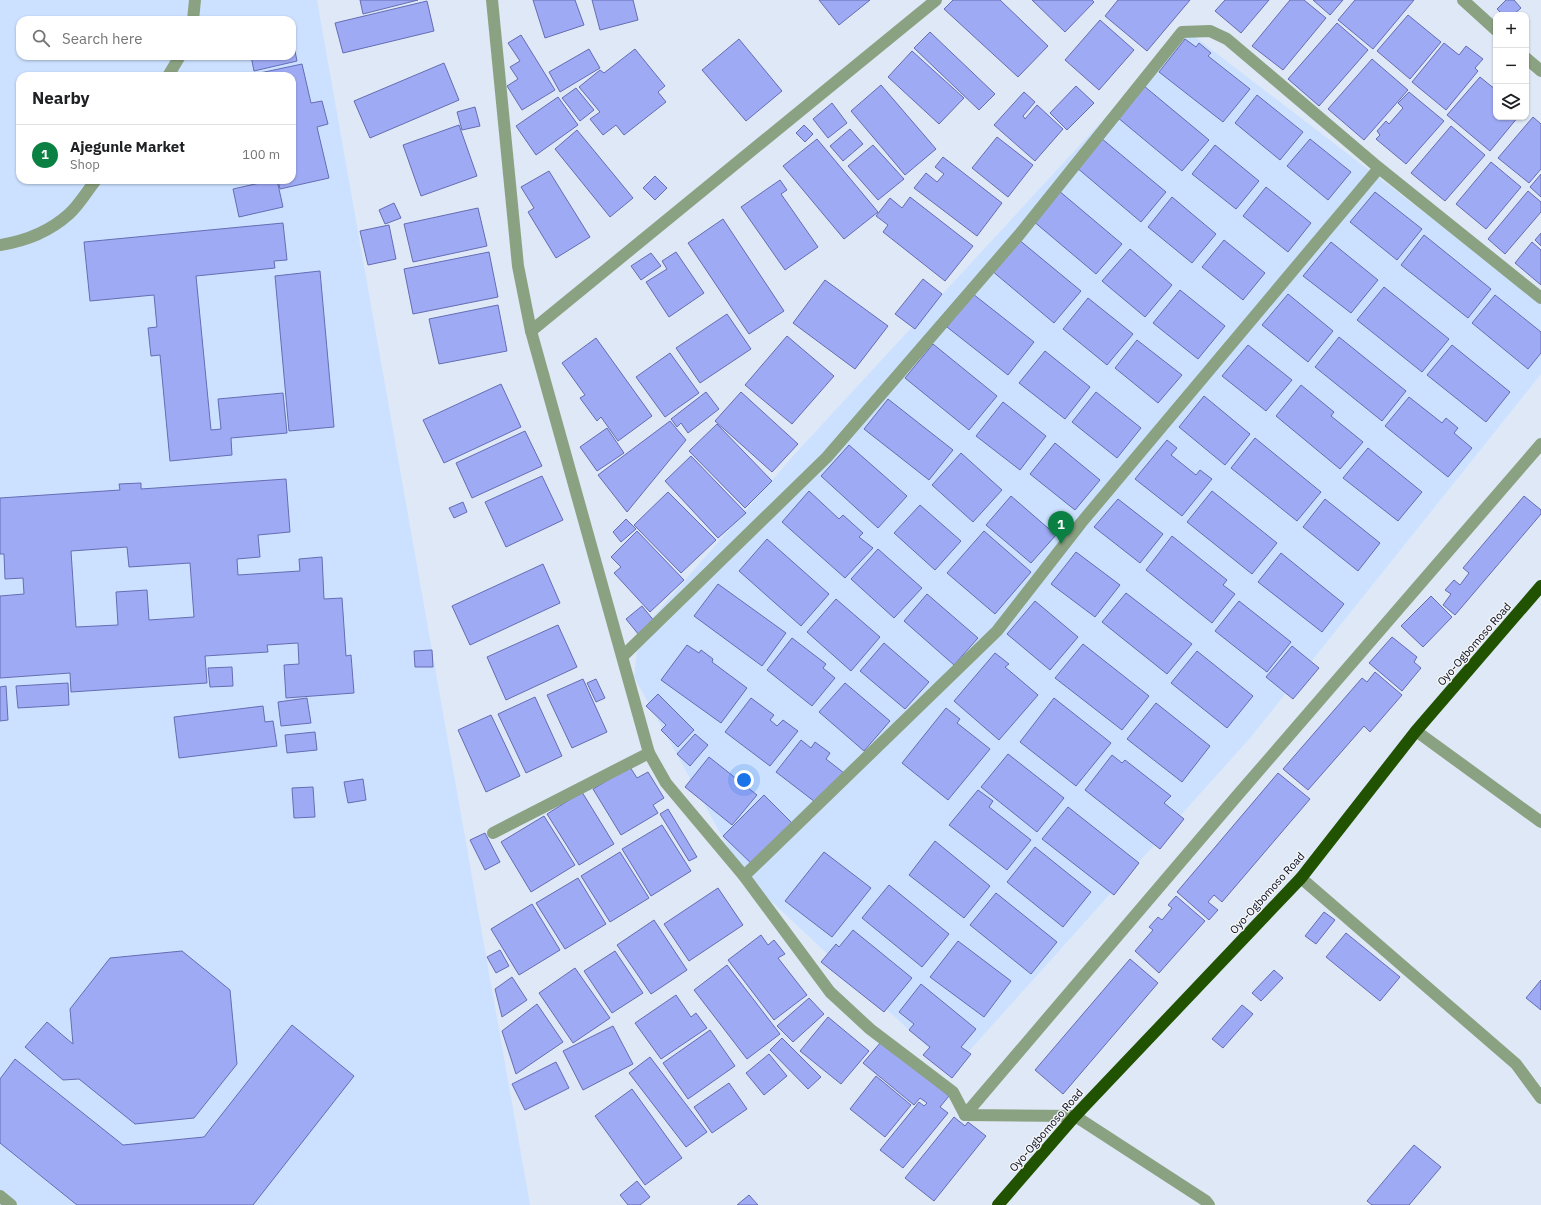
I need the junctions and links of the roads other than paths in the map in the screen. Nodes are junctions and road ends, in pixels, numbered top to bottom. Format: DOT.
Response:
graph roads {
  1 [pos="195,0"];
  2 [pos="492,0"];
  3 [pos="936,0"];
  4 [pos="1463,0"];
  5 [pos="193,16"];
  6 [pos="1493,27"];
  7 [pos="178,60"];
  8 [pos="1529,61"];
  9 [pos="1541,71"];
  10 [pos="170,72"];
  11 [pos="1379,168"];
  12 [pos="93,184"];
  13 [pos="0,245"];
  14 [pos="1541,298"];
  15 [pos="531,331"];
  16 [pos="1539,452"];
  17 [pos="1541,586"];
  18 [pos="623,656"];
  19 [pos="1416,731"];
  20 [pos="649,753"];
  21 [pos="1541,822"];
  22 [pos="493,833"];
  23 [pos="744,876"];
  24 [pos="1301,878"];
  25 [pos="1541,1098"];
  26 [pos="965,1115"];
  27 [pos="1075,1116"];
  28 [pos="0,1196"];
  29 [pos="12,1205"];
  30 [pos="998,1205"];
  31 [pos="1209,1205"];
  1 -- 5 [label="street"];
  2 -- 15 [label="street"];
  3 -- 15 [label="street"];
  4 -- 6 [label="street"];
  7 -- 10 [label="street"];
  8 -- 9 [label="street"];
  11 -- 14 [label="street"];
  11 -- 18 [label="street"];
  11 -- 23 [label="street"];
  12 -- 13 [label="street"];
  15 -- 18 [label="street"];
  16 -- 26 [label="street"];
  17 -- 19 [label="highway, Oyo-Ogbomoso Road"];
  18 -- 20 [label="street"];
  19 -- 21 [label="street"];
  19 -- 24 [label="highway, Oyo-Ogbomoso Road"];
  20 -- 22 [label="street"];
  20 -- 23 [label="street"];
  23 -- 26 [label="street"];
  24 -- 25 [label="street"];
  24 -- 27 [label="highway, Oyo-Ogbomoso Road"];
  26 -- 27 [label="street"];
  27 -- 30 [label="highway, Oyo-Ogbomoso Road"];
  27 -- 31 [label="street"];
  28 -- 29 [label="street"];
}
